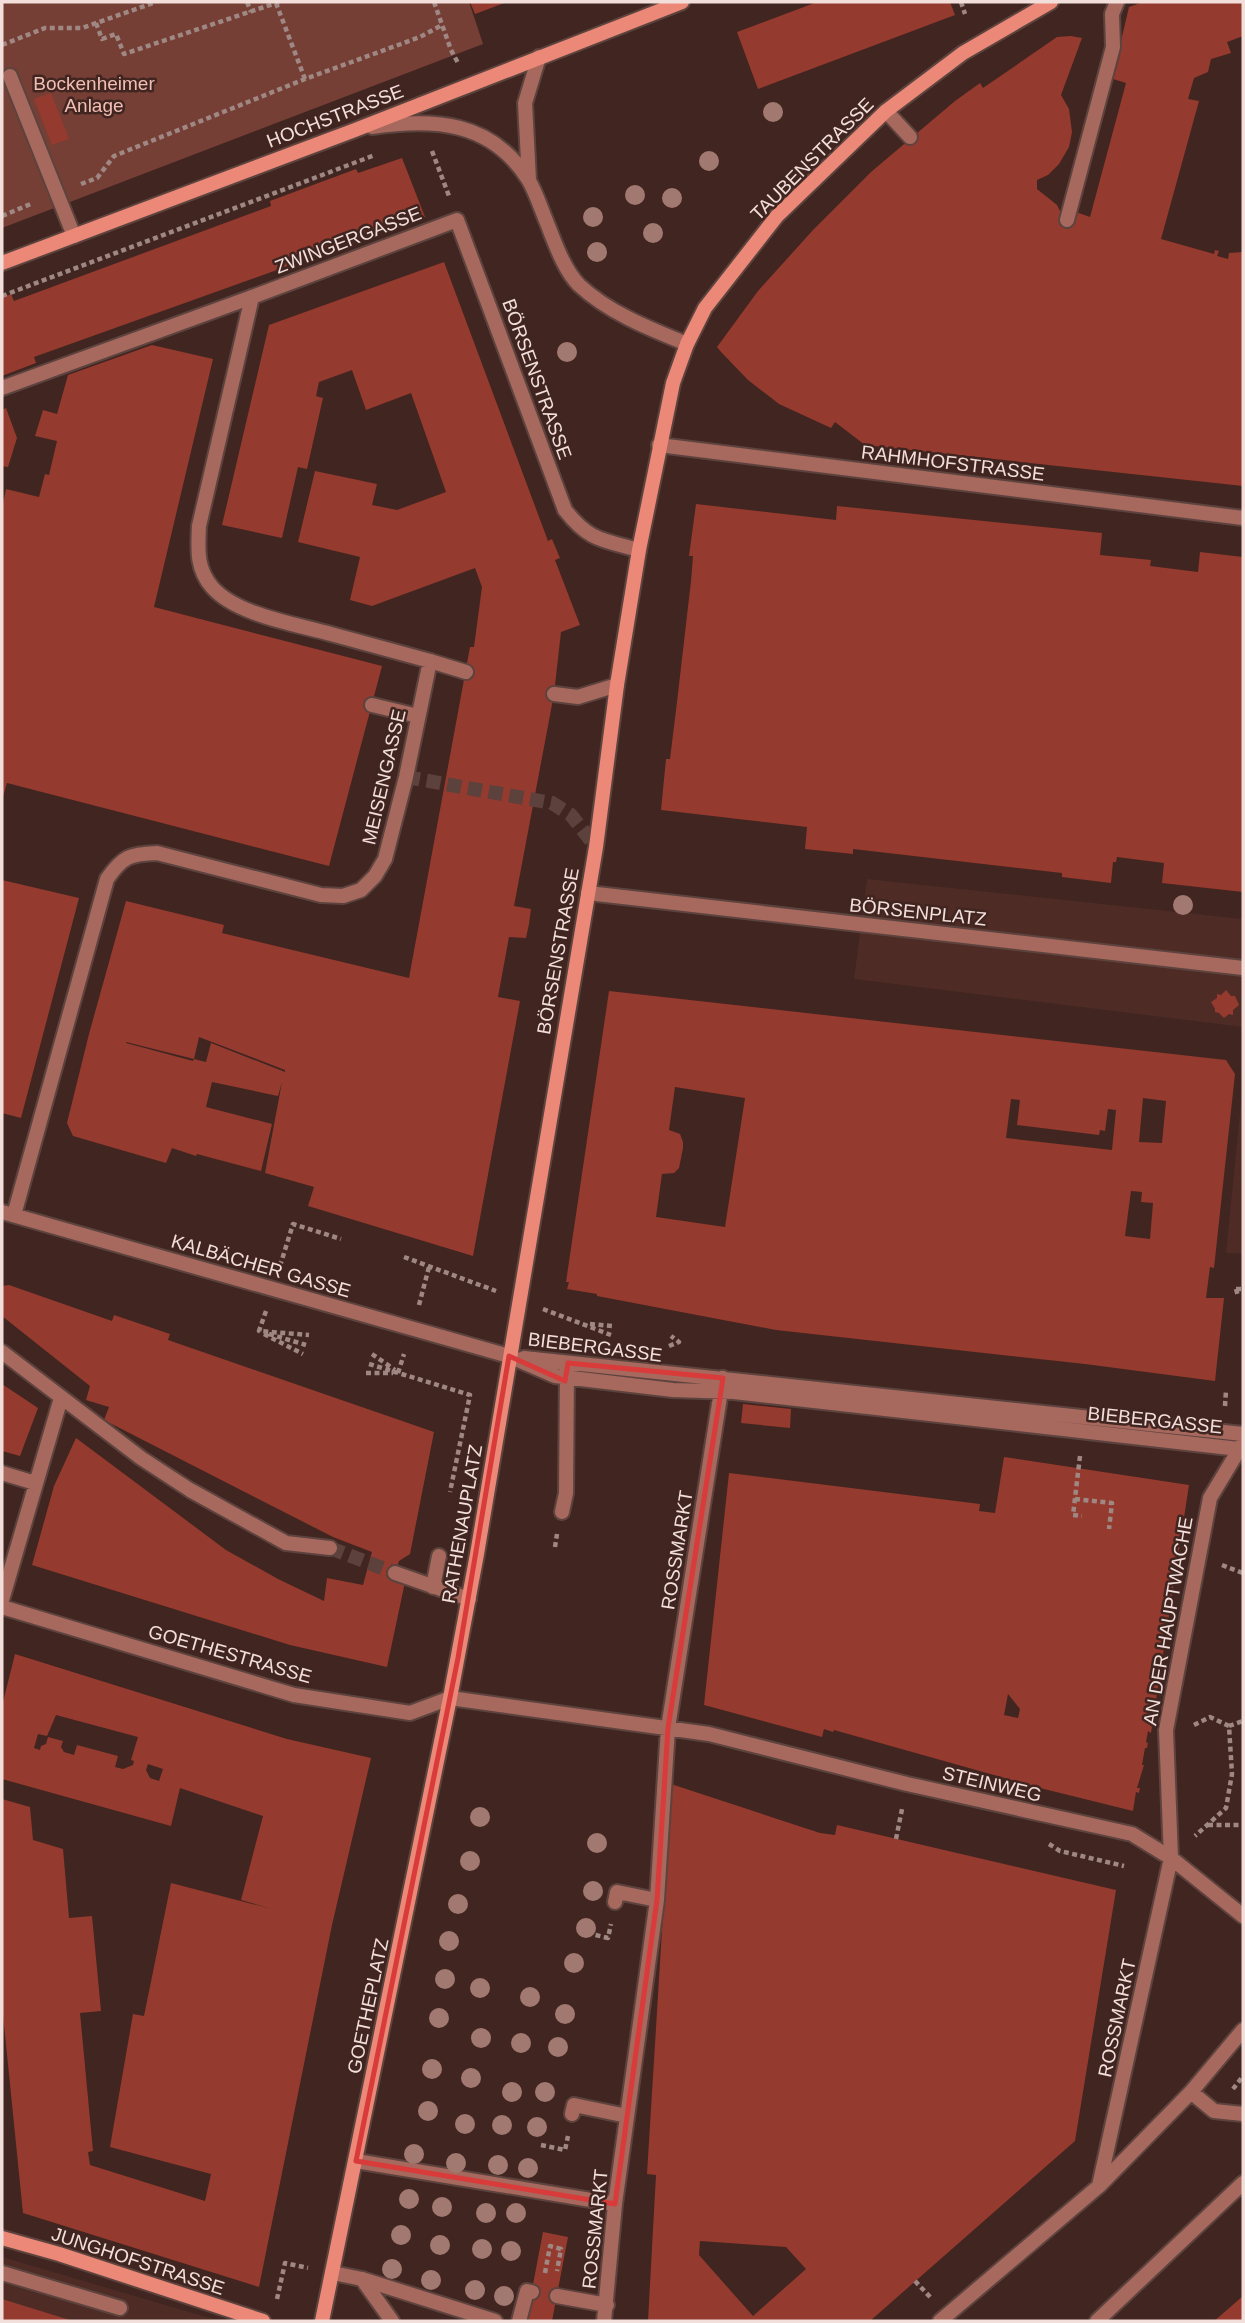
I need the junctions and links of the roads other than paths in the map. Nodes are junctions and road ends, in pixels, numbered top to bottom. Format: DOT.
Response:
graph roads {
  1 [pos="682,2"];
  2 [pos="1051,2"];
  3 [pos="1116,2"];
  4 [pos="539,57"];
  5 [pos="10,76"];
  6 [pos="886,111"];
  7 [pos="355,130"];
  8 [pos="910,137"];
  9 [pos="529,180"];
  10 [pos="457,220"];
  11 [pos="1067,220"];
  12 [pos="74,236"];
  13 [pos="2,263"];
  14 [pos="252,297"];
  15 [pos="687,344"];
  16 [pos="2,388"];
  17 [pos="659,446"];
  18 [pos="1243,518"];
  19 [pos="639,550"];
  20 [pos="430,662"];
  21 [pos="466,672"];
  22 [pos="617,685"];
  23 [pos="554,694"];
  24 [pos="372,705"];
  25 [pos="418,716"];
  26 [pos="588,893"];
  27 [pos="1243,968"];
  28 [pos="8,1214"];
  29 [pos="2,1352"];
  30 [pos="509,1356"];
  31 [pos="567,1370"];
  32 [pos="722,1385"];
  33 [pos="61,1398"];
  34 [pos="1243,1434"];
  35 [pos="1241,1446"];
  36 [pos="2,1473"];
  37 [pos="36,1483"];
  38 [pos="562,1512"];
  39 [pos="330,1548"];
  40 [pos="439,1556"];
  41 [pos="395,1573"];
  42 [pos="433,1587"];
  43 [pos="469,1599"];
  44 [pos="2,1600"];
  45 [pos="2,1607"];
  46 [pos="450,1698"];
  47 [pos="668,1728"];
  48 [pos="1171,1858"];
  49 [pos="657,1900"];
  50 [pos="615,1902"];
  51 [pos="1243,1916"];
  52 [pos="1243,2030"];
  53 [pos="1191,2092"];
  54 [pos="1243,2114"];
  55 [pos="572,2115"];
  56 [pos="627,2116"];
  57 [pos="356,2161"];
  58 [pos="1243,2183"];
  59 [pos="1099,2186"];
  60 [pos="615,2204"];
  61 [pos="2,2238"];
  62 [pos="2,2273"];
  63 [pos="333,2273"];
  64 [pos="362,2279"];
  65 [pos="532,2292"];
  66 [pos="557,2296"];
  67 [pos="607,2305"];
  68 [pos="120,2308"];
  69 [pos="263,2321"];
  70 [pos="322,2321"];
  71 [pos="392,2321"];
  72 [pos="495,2321"];
  73 [pos="519,2321"];
  74 [pos="604,2321"];
  75 [pos="940,2321"];
  76 [pos="1097,2321"];
  1 -- 4 [label="main road, HOCHSTRASSE"];
  2 -- 6 [label="main road, TAUBENSTRASSE"];
  3 -- 11 [label="street"];
  4 -- 7 [label="main road, HOCHSTRASSE"];
  4 -- 9 [label="street"];
  5 -- 12 [label="street"];
  6 -- 8 [label="street"];
  6 -- 15 [label="main road, TAUBENSTRASSE"];
  7 -- 9 [label="street"];
  7 -- 12 [label="main road, HOCHSTRASSE"];
  9 -- 15 [label="street"];
  10 -- 14 [label="street, ZWINGERGASSE"];
  10 -- 19 [label="street, BÖRSENSTRASSE"];
  12 -- 13 [label="main road, HOCHSTRASSE"];
  14 -- 16 [label="street, ZWINGERGASSE"];
  14 -- 20 [label="street"];
  15 -- 17 [label="main road, TAUBENSTRASSE"];
  17 -- 18 [label="street, RAHMHOFSTRASSE"];
  17 -- 19 [label="main road, BÖRSENSTRASSE"];
  19 -- 22 [label="main road, BÖRSENSTRASSE"];
  20 -- 21 [label="street"];
  20 -- 25 [label="street, MEISENGASSE"];
  22 -- 23 [label="street"];
  22 -- 26 [label="main road, BÖRSENSTRASSE"];
  24 -- 25 [label="street"];
  25 -- 28 [label="street, MEISENGASSE"];
  26 -- 27 [label="street, BÖRSENPLATZ"];
  26 -- 30 [label="main road, BÖRSENSTRASSE"];
  28 -- 30 [label="street, KALBÄCHER GASSE"];
  29 -- 33 [label="street"];
  30 -- 31 [label="street, BIEBERGASSE"];
  30 -- 43 [label="main road, RATHENAUPLATZ"];
  31 -- 32 [label="street, BIEBERGASSE"];
  31 -- 38 [label="street"];
  32 -- 34 [label="street, BIEBERGASSE"];
  32 -- 35 [label="street, BIEBERGASSE"];
  32 -- 47 [label="street, ROSSMARKT"];
  33 -- 37 [label="street"];
  33 -- 39 [label="street"];
  35 -- 48 [label="street, AN DER HAUPTWACHE"];
  36 -- 37 [label="street"];
  37 -- 44 [label="street"];
  40 -- 42 [label="street, RATHENAUPLATZ"];
  41 -- 42 [label="street"];
  42 -- 43 [label="street"];
  43 -- 46 [label="main road, RATHENAUPLATZ"];
  45 -- 46 [label="street, GOETHESTRASSE"];
  46 -- 47 [label="street"];
  46 -- 57 [label="main road, GOETHEPLATZ"];
  47 -- 48 [label="street, STEINWEG"];
  47 -- 49 [label="street, ROSSMARKT"];
  48 -- 51 [label="street, STEINWEG"];
  48 -- 59 [label="street, ROSSMARKT"];
  49 -- 50 [label="street"];
  49 -- 56 [label="street, ROSSMARKT"];
  52 -- 53 [label="street"];
  53 -- 54 [label="street"];
  53 -- 59 [label="street"];
  55 -- 56 [label="street"];
  56 -- 60 [label="street, ROSSMARKT"];
  57 -- 60 [label="street"];
  57 -- 63 [label="main road, GOETHEPLATZ"];
  58 -- 76 [label="street"];
  59 -- 75 [label="street"];
  60 -- 67 [label="street, ROSSMARKT"];
  61 -- 69 [label="main road, JUNGHOFSTRASSE"];
  62 -- 68 [label="street"];
  63 -- 64 [label="street"];
  63 -- 70 [label="main road, GOETHEPLATZ"];
  64 -- 71 [label="street"];
  64 -- 72 [label="street"];
  65 -- 73 [label="street"];
  66 -- 67 [label="street, ROSSMARKT"];
  67 -- 74 [label="street, ROSSMARKT"];
}
